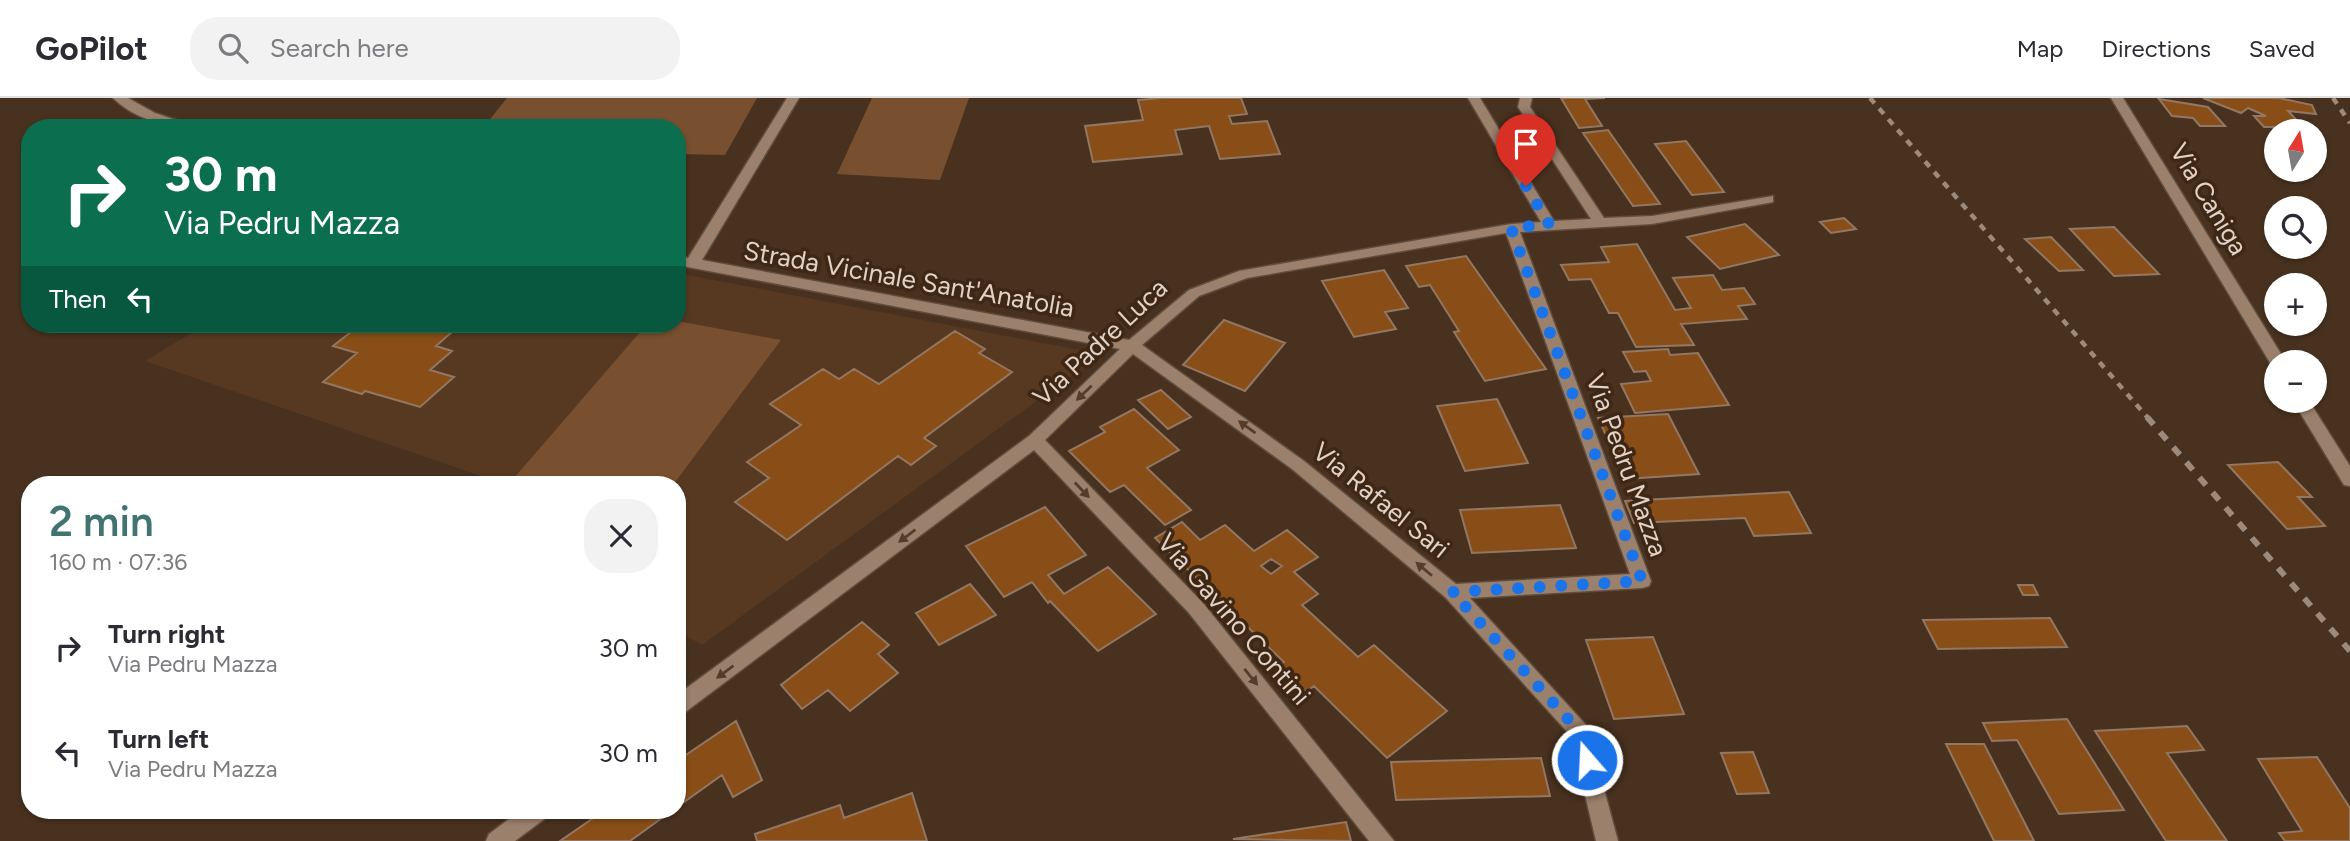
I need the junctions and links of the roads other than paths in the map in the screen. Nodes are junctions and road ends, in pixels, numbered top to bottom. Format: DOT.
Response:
graph roads {
  1 [pos="119,98"];
  2 [pos="793,98"];
  3 [pos="1526,98"];
  4 [pos="2117,98"];
  5 [pos="1480,101"];
  6 [pos="161,119"];
  7 [pos="1768,199"];
  8 [pos="1599,221"];
  9 [pos="1549,224"];
  10 [pos="1511,228"];
  11 [pos="686,259"];
  12 [pos="686,262"];
  13 [pos="1133,346"];
  14 [pos="2271,350"];
  15 [pos="2308,413"];
  16 [pos="1035,440"];
  17 [pos="2350,480"];
  18 [pos="1452,592"];
  19 [pos="686,700"];
  20 [pos="527,819"];
  21 [pos="497,841"];
  22 [pos="1383,841"];
  23 [pos="1607,841"];
  1 -- 6 [label="street"];
  2 -- 11 [label="street"];
  3 -- 8 [label="street"];
  4 -- 14 [label="street, Via Caniga"];
  5 -- 9 [label="street"];
  7 -- 8 [label="street, Via Padre Luca"];
  8 -- 9 [label="street, Via Padre Luca"];
  9 -- 10 [label="street, Via Padre Luca"];
  10 -- 13 [label="street, Via Padre Luca"];
  10 -- 18 [label="street, Via Pedru Mazza"];
  12 -- 13 [label="street, Strada Vicinale Sant'Anatolia"];
  13 -- 16 [label="street, Via Padre Luca, one-way"];
  18 -- 13 [label="street, Via Rafael Sari, one-way"];
  15 -- 17 [label="street"];
  16 -- 19 [label="street, Via Padre Luca, one-way"];
  16 -- 22 [label="street, Via Gavino Contini, one-way"];
  18 -- 23 [label="street, Via Rafael Sari"];
  20 -- 21 [label="street"];
}
